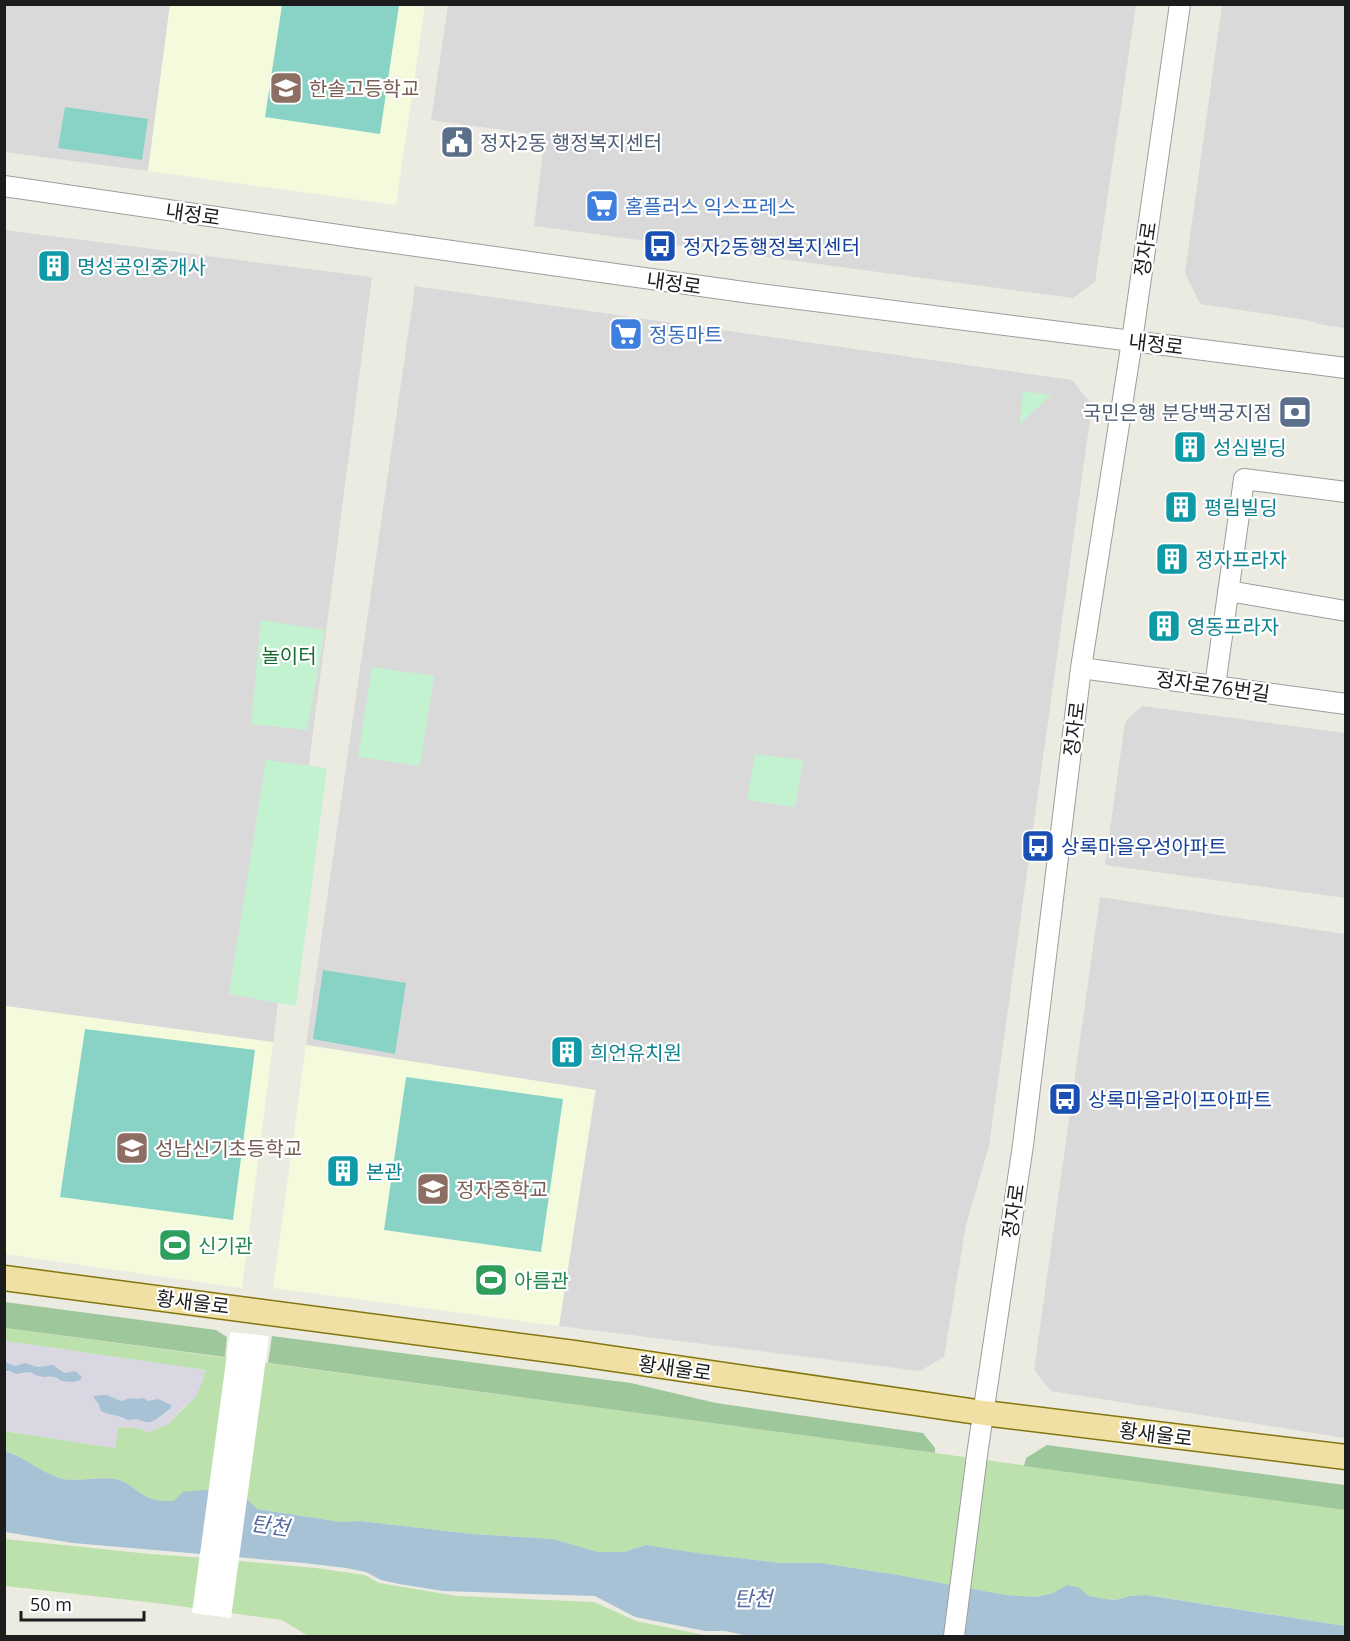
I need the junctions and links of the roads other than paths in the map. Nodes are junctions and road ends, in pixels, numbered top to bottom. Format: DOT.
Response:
graph roads {
  1 [pos="1180,4"];
  2 [pos="4,186"];
  3 [pos="1132,341"];
  4 [pos="1346,368"];
  5 [pos="1346,492"];
  6 [pos="1228,591"];
  7 [pos="1346,611"];
  8 [pos="1081,668"];
  9 [pos="1215,686"];
  10 [pos="1346,704"];
  11 [pos="4,1278"];
  12 [pos="984,1413"];
  13 [pos="1346,1457"];
  14 [pos="954,1636"];
  1 -- 3 [label="street, 정자로"];
  2 -- 3 [label="street, 내정로"];
  3 -- 4 [label="street, 내정로"];
  3 -- 8 [label="street, 정자로"];
  5 -- 6 [label="street"];
  6 -- 7 [label="street"];
  6 -- 9 [label="street"];
  8 -- 9 [label="street, 정자로76번길"];
  8 -- 12 [label="street, 정자로"];
  9 -- 10 [label="street, 정자로76번길"];
  11 -- 12 [label="main road, 황새울로"];
  12 -- 13 [label="main road, 황새울로"];
  12 -- 14 [label="street, 정자로"];
}
